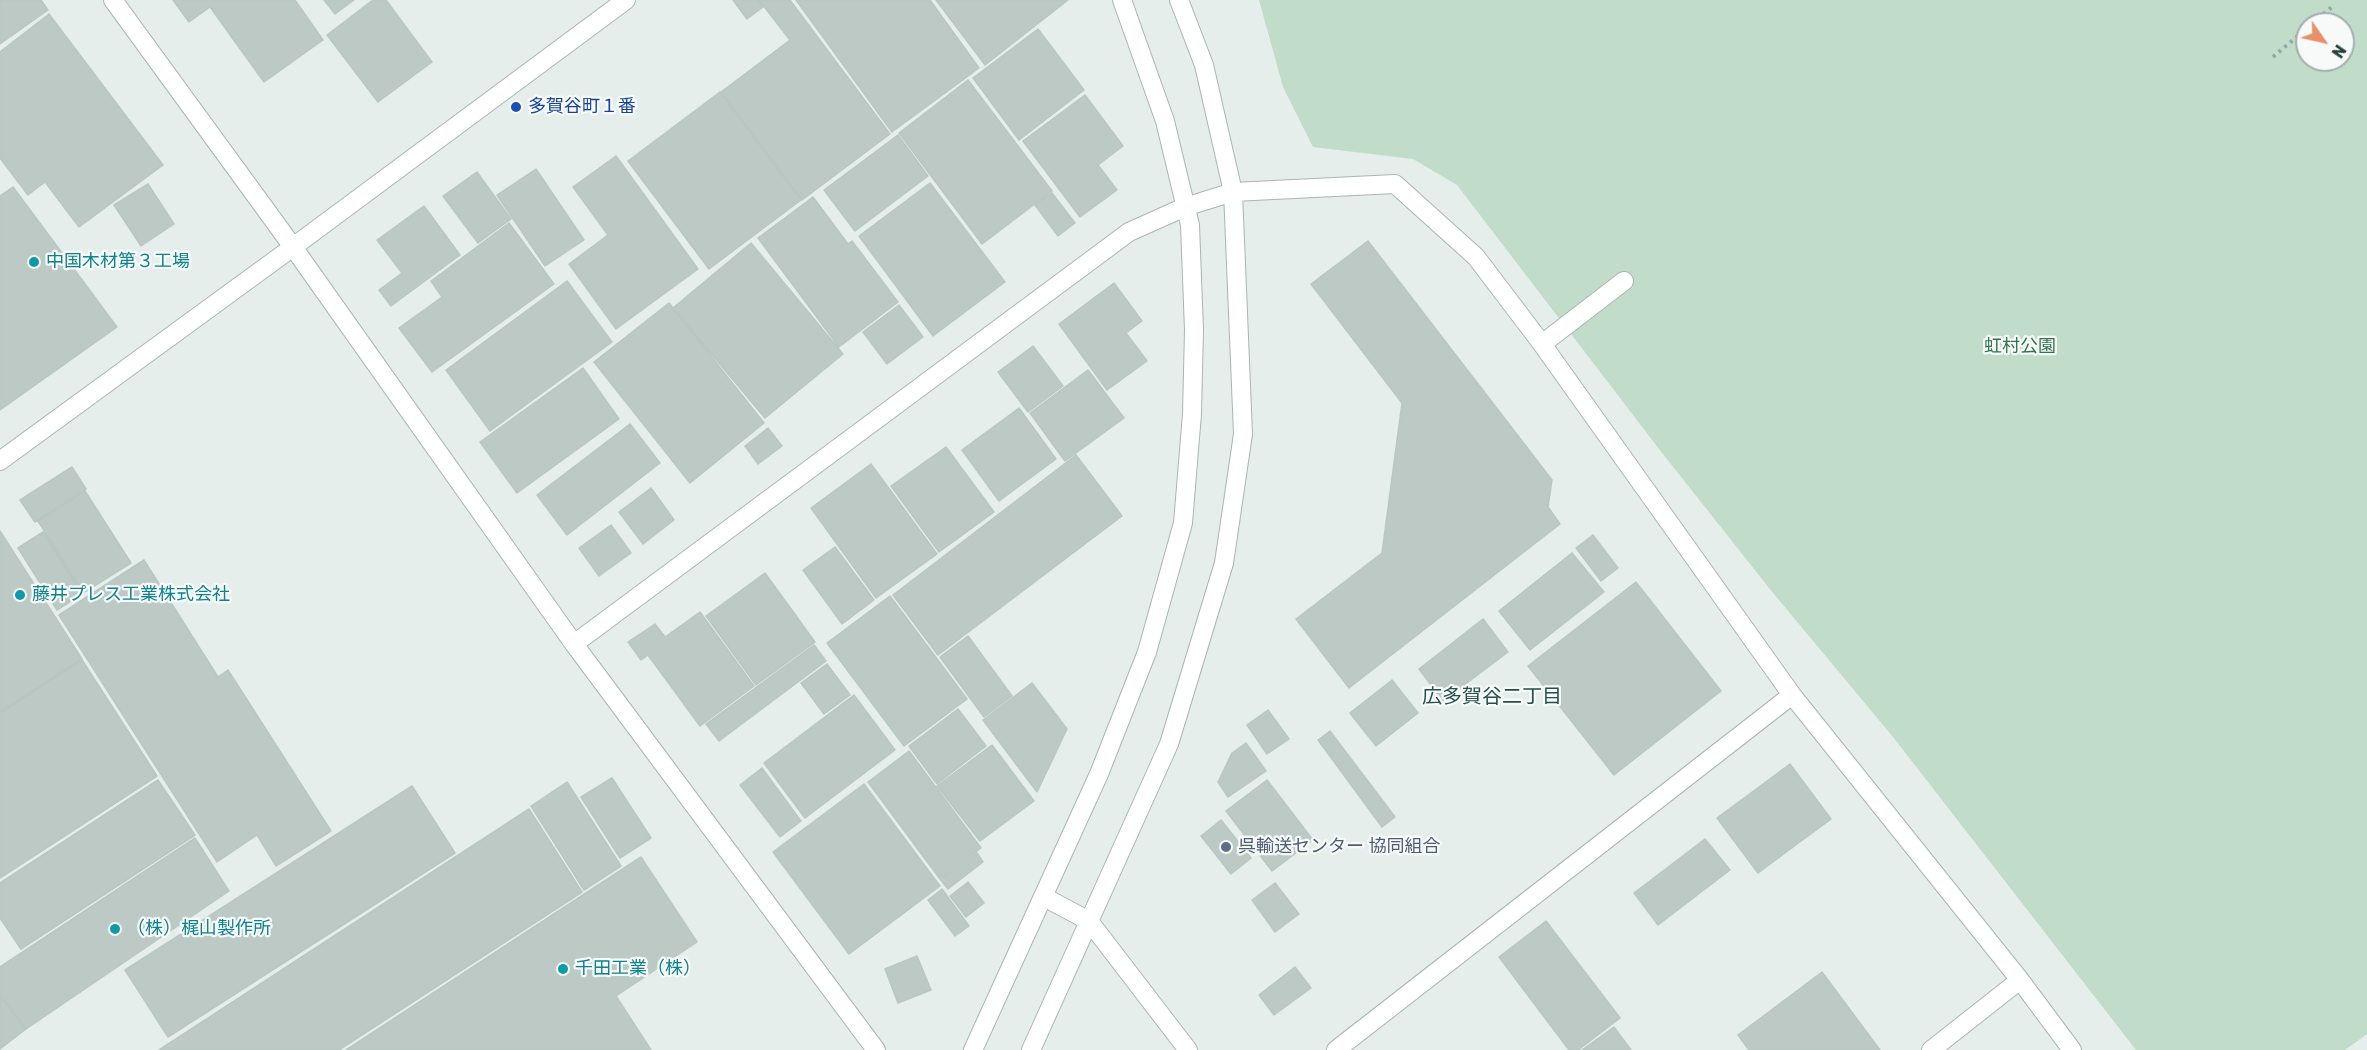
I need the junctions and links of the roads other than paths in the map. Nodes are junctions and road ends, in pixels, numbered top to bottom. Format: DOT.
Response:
graph roads {
  1 [pos="113,0"];
  2 [pos="626,0"];
  3 [pos="1122,0"];
  4 [pos="1179,0"];
  5 [pos="1233,192"];
  6 [pos="1185,207"];
  7 [pos="293,248"];
  8 [pos="1624,281"];
  9 [pos="1542,344"];
  10 [pos="0,461"];
  11 [pos="573,644"];
  12 [pos="1792,695"];
  13 [pos="1044,897"];
  14 [pos="1089,921"];
  15 [pos="2020,980"];
  16 [pos="876,1050"];
  17 [pos="973,1050"];
  18 [pos="1031,1050"];
  19 [pos="1188,1050"];
  20 [pos="1336,1050"];
  21 [pos="1930,1050"];
  22 [pos="2072,1050"];
  1 -- 7 [label="street"];
  2 -- 7 [label="street"];
  3 -- 6 [label="street"];
  4 -- 5 [label="street"];
  5 -- 6 [label="street"];
  5 -- 9 [label="street"];
  5 -- 14 [label="street"];
  6 -- 11 [label="street"];
  6 -- 13 [label="street"];
  7 -- 10 [label="street"];
  7 -- 11 [label="street"];
  8 -- 9 [label="street"];
  9 -- 12 [label="street"];
  11 -- 16 [label="street"];
  12 -- 15 [label="street"];
  12 -- 20 [label="street"];
  13 -- 14 [label="street"];
  13 -- 17 [label="street"];
  14 -- 18 [label="street"];
  14 -- 19 [label="street"];
  15 -- 21 [label="street"];
  15 -- 22 [label="street"];
}
